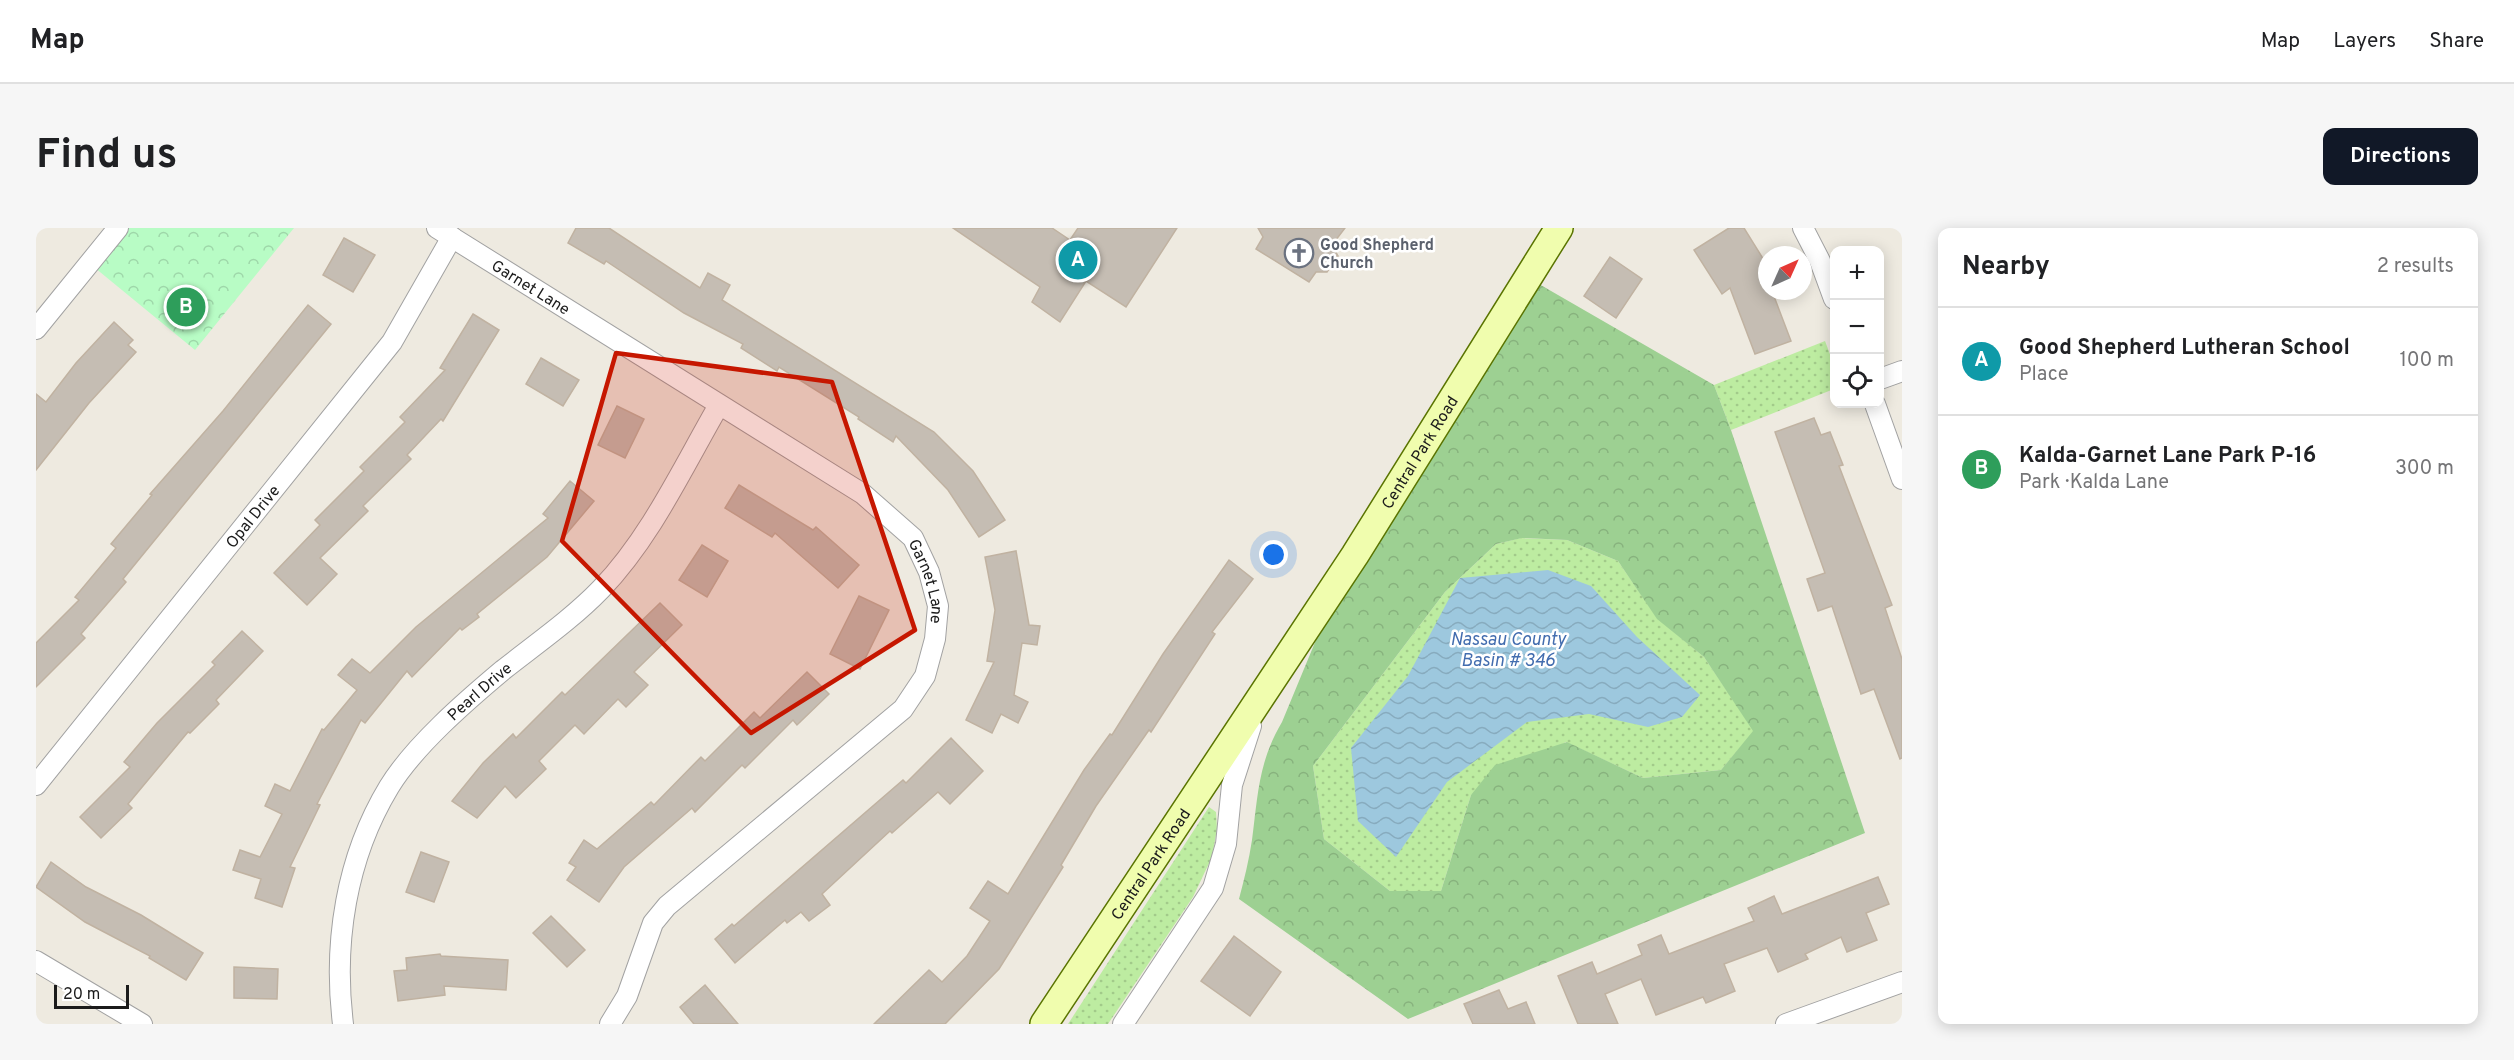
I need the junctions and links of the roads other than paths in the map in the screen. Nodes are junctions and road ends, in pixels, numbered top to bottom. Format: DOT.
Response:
graph roads {
  1 [pos="118,228"];
  2 [pos="1559,228"];
  3 [pos="1803,228"];
  4 [pos="445,232"];
  5 [pos="1830,288"];
  6 [pos="36,330"];
  7 [pos="1902,371"];
  8 [pos="1884,378"];
  9 [pos="718,405"];
  10 [pos="1876,408"];
  11 [pos="1902,479"];
  12 [pos="1274,674"];
  13 [pos="36,785"];
  14 [pos="36,960"];
  15 [pos="1902,982"];
  16 [pos="142,1024"];
  17 [pos="343,1024"];
  18 [pos="610,1024"];
  19 [pos="1044,1024"];
  20 [pos="1123,1024"];
  21 [pos="1786,1024"];
  1 -- 6 [label="street"];
  2 -- 12 [label="street, Central Park Road"];
  3 -- 5 [label="street"];
  4 -- 9 [label="street, Garnet Lane"];
  4 -- 13 [label="street, Opal Drive"];
  7 -- 8 [label="street"];
  9 -- 17 [label="street, Pearl Drive"];
  9 -- 18 [label="street, Garnet Lane"];
  10 -- 11 [label="street"];
  12 -- 19 [label="street, Central Park Road"];
  12 -- 20 [label="street, Central Park Road"];
  14 -- 16 [label="street"];
  15 -- 21 [label="street"];
}
